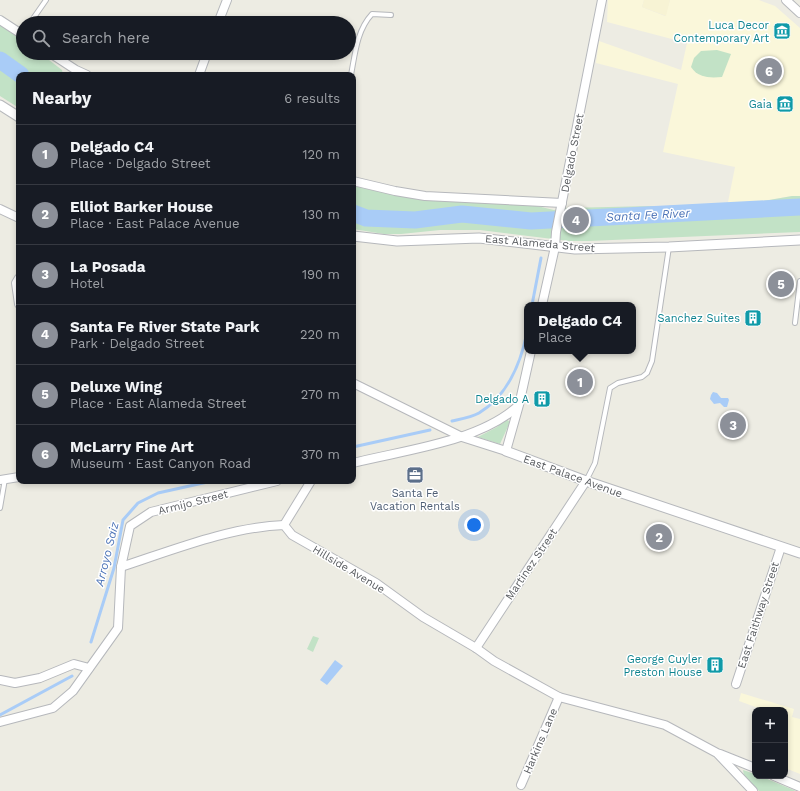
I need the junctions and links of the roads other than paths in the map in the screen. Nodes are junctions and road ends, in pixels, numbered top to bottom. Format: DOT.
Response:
graph roads {
  1 [pos="46,0"];
  2 [pos="227,0"];
  3 [pos="602,0"];
  4 [pos="786,0"];
  5 [pos="800,13"];
  6 [pos="391,15"];
  7 [pos="35,16"];
  8 [pos="221,16"];
  9 [pos="0,20"];
  10 [pos="16,30"];
  11 [pos="356,47"];
  12 [pos="61,60"];
  13 [pos="204,60"];
  14 [pos="354,60"];
  15 [pos="81,72"];
  16 [pos="200,72"];
  17 [pos="352,72"];
  18 [pos="0,105"];
  19 [pos="16,115"];
  20 [pos="356,182"];
  21 [pos="561,207"];
  22 [pos="0,209"];
  23 [pos="16,217"];
  24 [pos="356,236"];
  25 [pos="800,240"];
  26 [pos="555,247"];
  27 [pos="669,247"];
  28 [pos="800,281"];
  29 [pos="543,302"];
  30 [pos="795,324"];
  31 [pos="530,354"];
  32 [pos="356,384"];
  33 [pos="520,405"];
  34 [pos="462,437"];
  35 [pos="506,451"];
  36 [pos="356,462"];
  37 [pos="16,477"];
  38 [pos="2,479"];
  39 [pos="586,481"];
  40 [pos="265,484"];
  41 [pos="309,484"];
  42 [pos="0,508"];
  43 [pos="284,525"];
  44 [pos="781,547"];
  45 [pos="800,553"];
  46 [pos="122,567"];
  47 [pos="476,648"];
  48 [pos="89,668"];
  49 [pos="0,680"];
  50 [pos="736,684"];
  51 [pos="559,697"];
  52 [pos="0,722"];
  53 [pos="717,753"];
  54 [pos="752,767"];
  55 [pos="781,779"];
  56 [pos="521,785"];
  57 [pos="800,787"];
  58 [pos="753,791"];
  1 -- 7 [label="lane"];
  2 -- 8 [label="street"];
  3 -- 21 [label="street, Delgado Street"];
  4 -- 5 [label="street"];
  6 -- 11 [label="lane"];
  9 -- 10 [label="street"];
  12 -- 15 [label="street"];
  13 -- 16 [label="street"];
  14 -- 17 [label="lane"];
  18 -- 19 [label="street"];
  20 -- 21 [label="street"];
  21 -- 26 [label="street, Delgado Street"];
  22 -- 23 [label="street"];
  24 -- 26 [label="street, East Alameda Street"];
  25 -- 27 [label="street, East Alameda Street"];
  26 -- 27 [label="street, East Alameda Street"];
  26 -- 29 [label="street, Delgado Street"];
  27 -- 39 [label="lane"];
  28 -- 30 [label="lane"];
  31 -- 33 [label="street"];
  32 -- 34 [label="street, East Palace Avenue"];
  33 -- 34 [label="street"];
  33 -- 35 [label="street"];
  34 -- 35 [label="street, East Palace Avenue"];
  34 -- 36 [label="street"];
  35 -- 39 [label="street, East Palace Avenue"];
  37 -- 38 [label="street"];
  38 -- 42 [label="lane"];
  39 -- 44 [label="street, East Palace Avenue"];
  39 -- 47 [label="street, Martinez Street"];
  40 -- 46 [label="street, Armijo Street"];
  41 -- 43 [label="street"];
  43 -- 46 [label="street"];
  43 -- 47 [label="street, Hillside Avenue"];
  44 -- 45 [label="street, East Palace Avenue"];
  44 -- 50 [label="street, East Faithway Street"];
  46 -- 48 [label="street"];
  47 -- 51 [label="street, Hillside Avenue"];
  48 -- 49 [label="street"];
  48 -- 52 [label="street"];
  51 -- 53 [label="street, Hillside Avenue"];
  51 -- 56 [label="street, Harkins Lane"];
  53 -- 54 [label="street"];
  53 -- 58 [label="street, Hillside Avenue"];
  55 -- 57 [label="street"];
}
